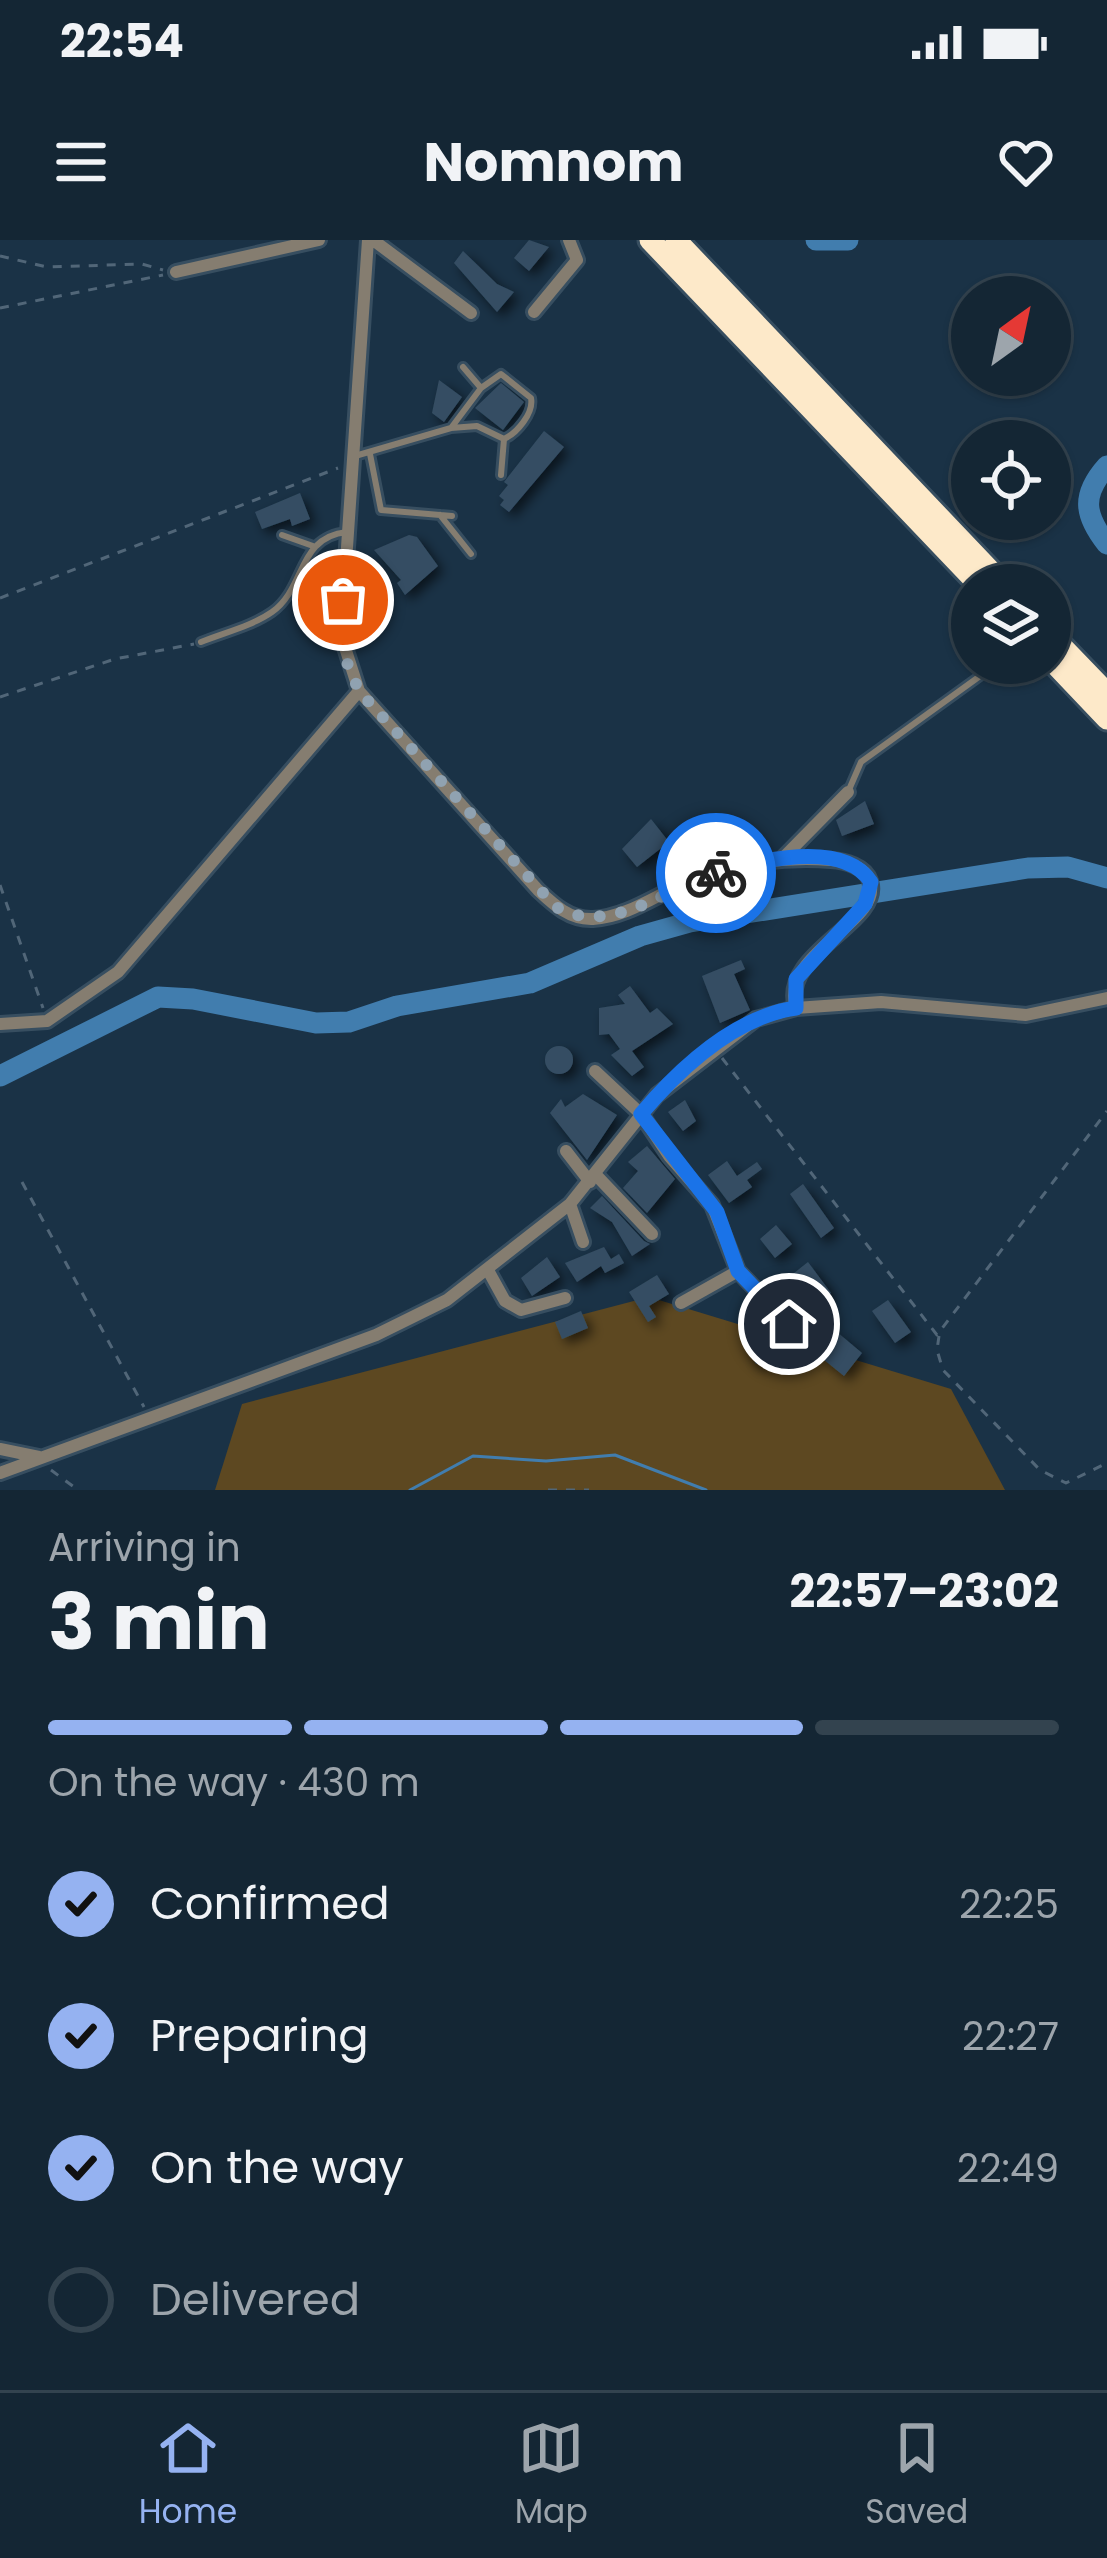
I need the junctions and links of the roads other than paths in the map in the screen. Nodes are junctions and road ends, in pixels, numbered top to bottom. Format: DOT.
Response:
graph roads {
  1 [pos="319,240"];
  2 [pos="370,240"];
  3 [pos="569,240"];
  4 [pos="650,240"];
  5 [pos="676,240"];
  6 [pos="176,272"];
  7 [pos="534,312"];
  8 [pos="471,314"];
  9 [pos="463,367"];
  10 [pos="481,388"];
  11 [pos="451,428"];
  12 [pos="504,439"];
  13 [pos="370,454"];
  14 [pos="351,460"];
  15 [pos="500,475"];
  16 [pos="440,515"];
  17 [pos="452,516"];
  18 [pos="347,532"];
  19 [pos="282,535"];
  20 [pos="313,546"];
  21 [pos="471,554"];
  22 [pos="959,564"];
  23 [pos="984,564"];
  24 [pos="200,642"];
  25 [pos="1071,656"];
  26 [pos="1071,681"];
  27 [pos="969,684"];
  28 [pos="359,691"];
  29 [pos="1107,693"];
  30 [pos="1107,719"];
  31 [pos="848,792"];
  32 [pos="780,860"];
  33 [pos="1107,998"];
  34 [pos="796,1008"];
  35 [pos="0,1024"];
  36 [pos="595,1071"];
  37 [pos="641,1114"];
  38 [pos="566,1150"];
  39 [pos="593,1179"];
  40 [pos="570,1204"];
  41 [pos="652,1234"];
  42 [pos="583,1242"];
  43 [pos="738,1271"];
  44 [pos="488,1272"];
  45 [pos="565,1298"];
  46 [pos="681,1303"];
  47 [pos="789,1324"];
  48 [pos="0,1449"];
  49 [pos="40,1457"];
  50 [pos="0,1473"];
  1 -- 6 [label="street"];
  2 -- 8 [label="street"];
  2 -- 14 [label="street"];
  3 -- 7 [label="street"];
  4 -- 22 [label="highway"];
  5 -- 23 [label="highway"];
  9 -- 10 [label="lane"];
  10 -- 11 [label="lane"];
  10 -- 12 [label="lane"];
  11 -- 12 [label="lane"];
  11 -- 13 [label="lane"];
  12 -- 15 [label="lane"];
  13 -- 14 [label="lane"];
  13 -- 16 [label="lane"];
  14 -- 18 [label="street"];
  16 -- 17 [label="lane"];
  16 -- 21 [label="lane"];
  18 -- 20 [label="lane"];
  18 -- 28 [label="street"];
  19 -- 20 [label="lane"];
  20 -- 24 [label="lane"];
  25 -- 29 [label="highway"];
  26 -- 30 [label="highway"];
  27 -- 31 [label="lane"];
  28 -- 32 [label="street"];
  28 -- 35 [label="street"];
  31 -- 32 [label="street"];
  32 -- 34 [label="street"];
  33 -- 34 [label="street"];
  34 -- 37 [label="street"];
  36 -- 37 [label="street"];
  37 -- 39 [label="street"];
  37 -- 43 [label="street"];
  38 -- 39 [label="street"];
  39 -- 40 [label="street"];
  39 -- 41 [label="street"];
  40 -- 42 [label="street"];
  40 -- 44 [label="street"];
  43 -- 46 [label="street"];
  43 -- 47 [label="street"];
  44 -- 45 [label="street"];
  44 -- 49 [label="street"];
  48 -- 49 [label="street"];
  49 -- 50 [label="street"];
}
